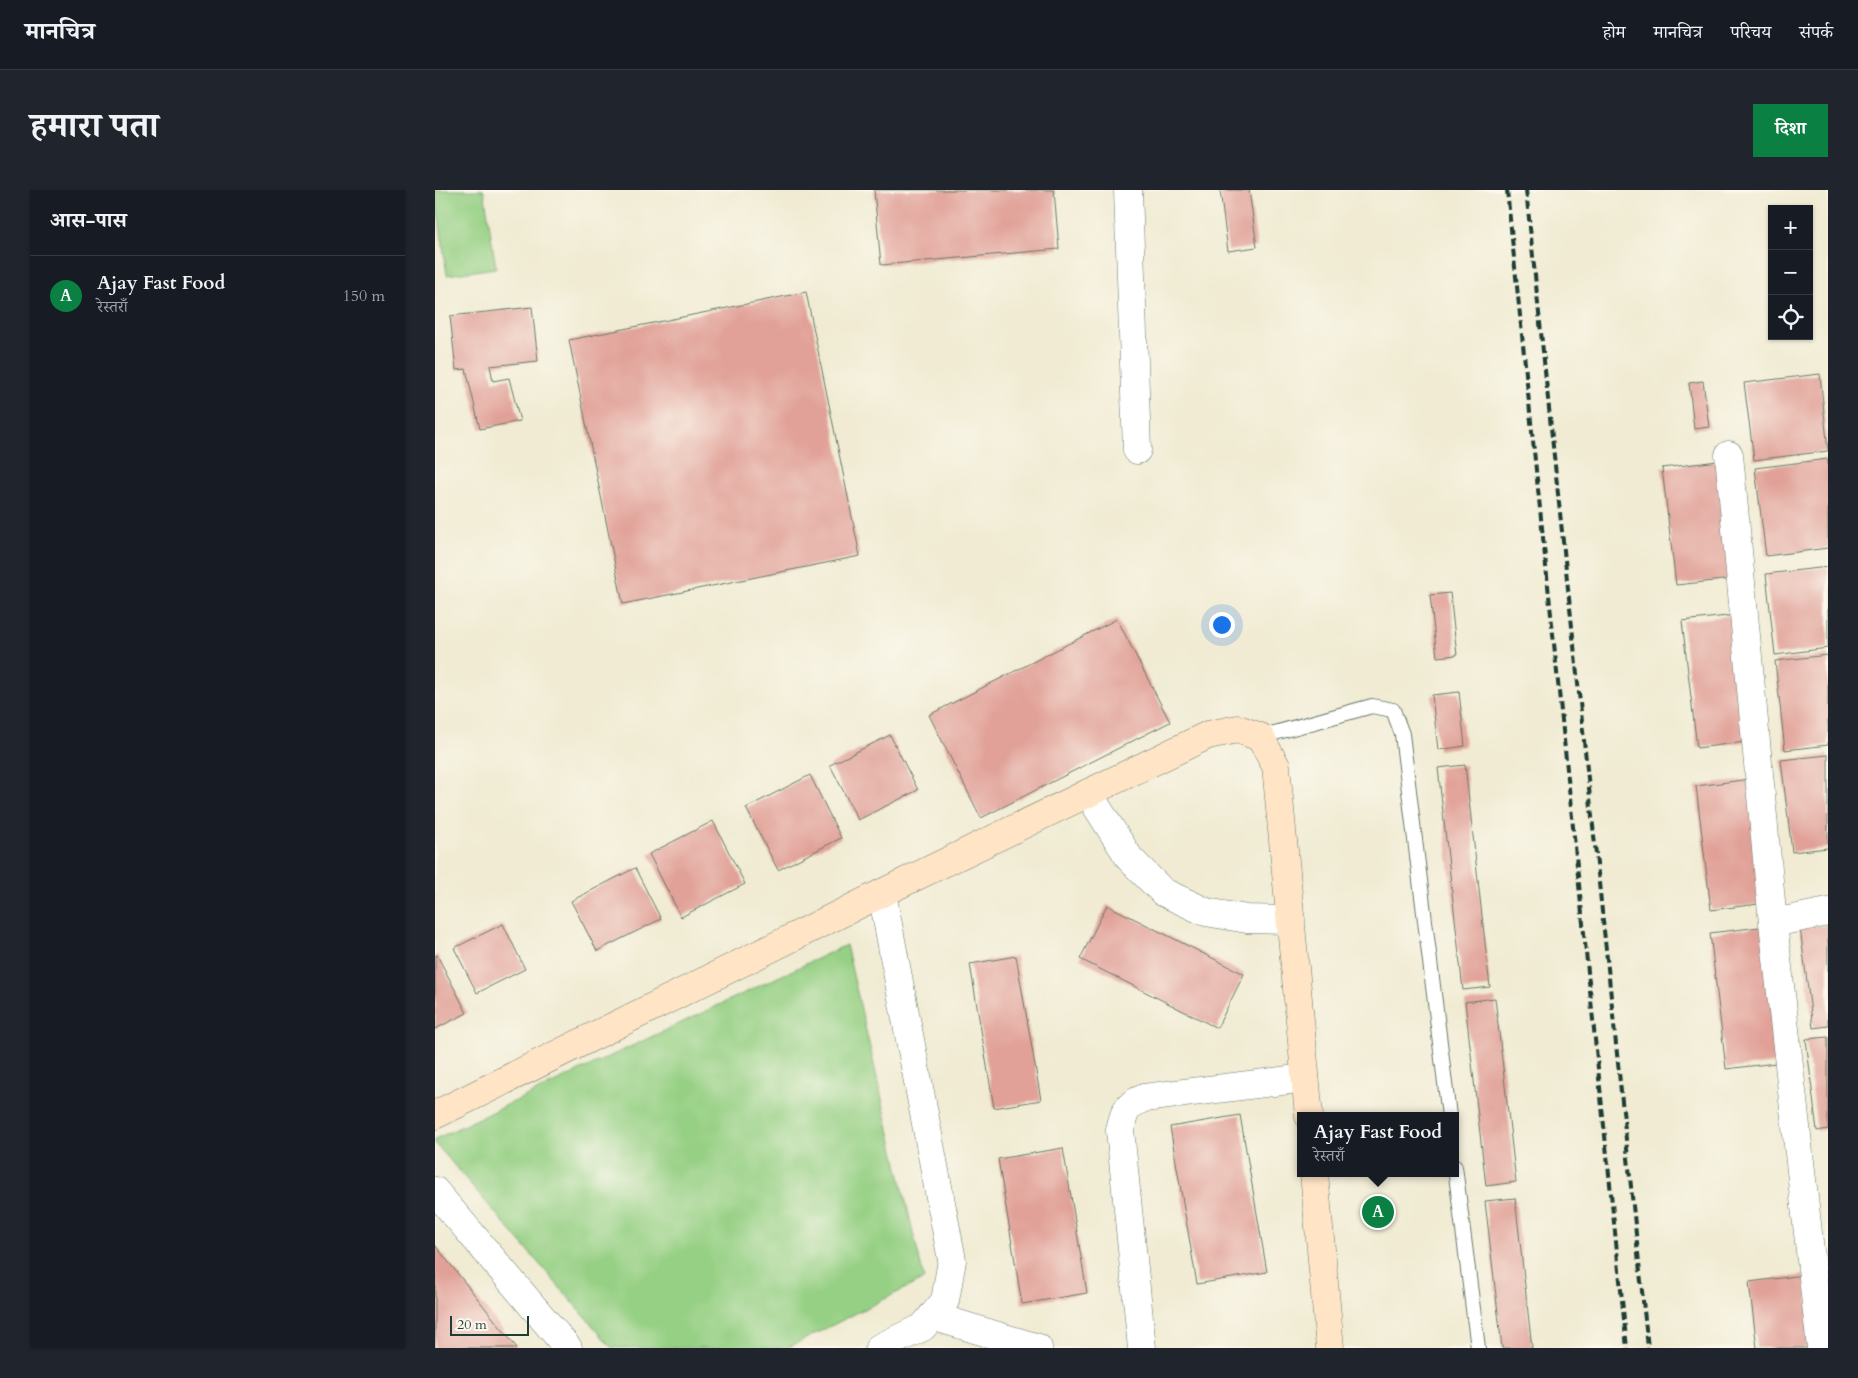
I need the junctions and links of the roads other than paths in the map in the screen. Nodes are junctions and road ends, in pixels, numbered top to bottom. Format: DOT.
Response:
graph roads {
  1 [pos="1128,190"];
  2 [pos="1137,450"];
  3 [pos="1729,455"];
  4 [pos="1260,737"];
  5 [pos="1088,793"];
  6 [pos="881,893"];
  7 [pos="1828,912"];
  8 [pos="1291,920"];
  9 [pos="1773,923"];
  10 [pos="1305,1078"];
  11 [pos="1309,1112"];
  12 [pos="1449,1112"];
  13 [pos="435,1115"];
  14 [pos="1314,1177"];
  15 [pos="1456,1177"];
  16 [pos="435,1191"];
  17 [pos="932,1316"];
  18 [pos="568,1348"];
  19 [pos="879,1348"];
  20 [pos="1038,1348"];
  21 [pos="1142,1348"];
  22 [pos="1330,1348"];
  23 [pos="1478,1348"];
  24 [pos="1821,1348"];
  1 -- 2 [label="street"];
  3 -- 9 [label="street"];
  4 -- 5 [label="street"];
  4 -- 8 [label="street"];
  4 -- 12 [label="lane"];
  5 -- 6 [label="street"];
  5 -- 8 [label="street"];
  6 -- 13 [label="street"];
  6 -- 17 [label="street"];
  7 -- 9 [label="street"];
  8 -- 10 [label="street"];
  9 -- 24 [label="street"];
  10 -- 11 [label="street"];
  10 -- 21 [label="street"];
  14 -- 22 [label="street"];
  15 -- 23 [label="lane"];
  16 -- 18 [label="street"];
  17 -- 19 [label="street"];
  17 -- 20 [label="street"];
}
